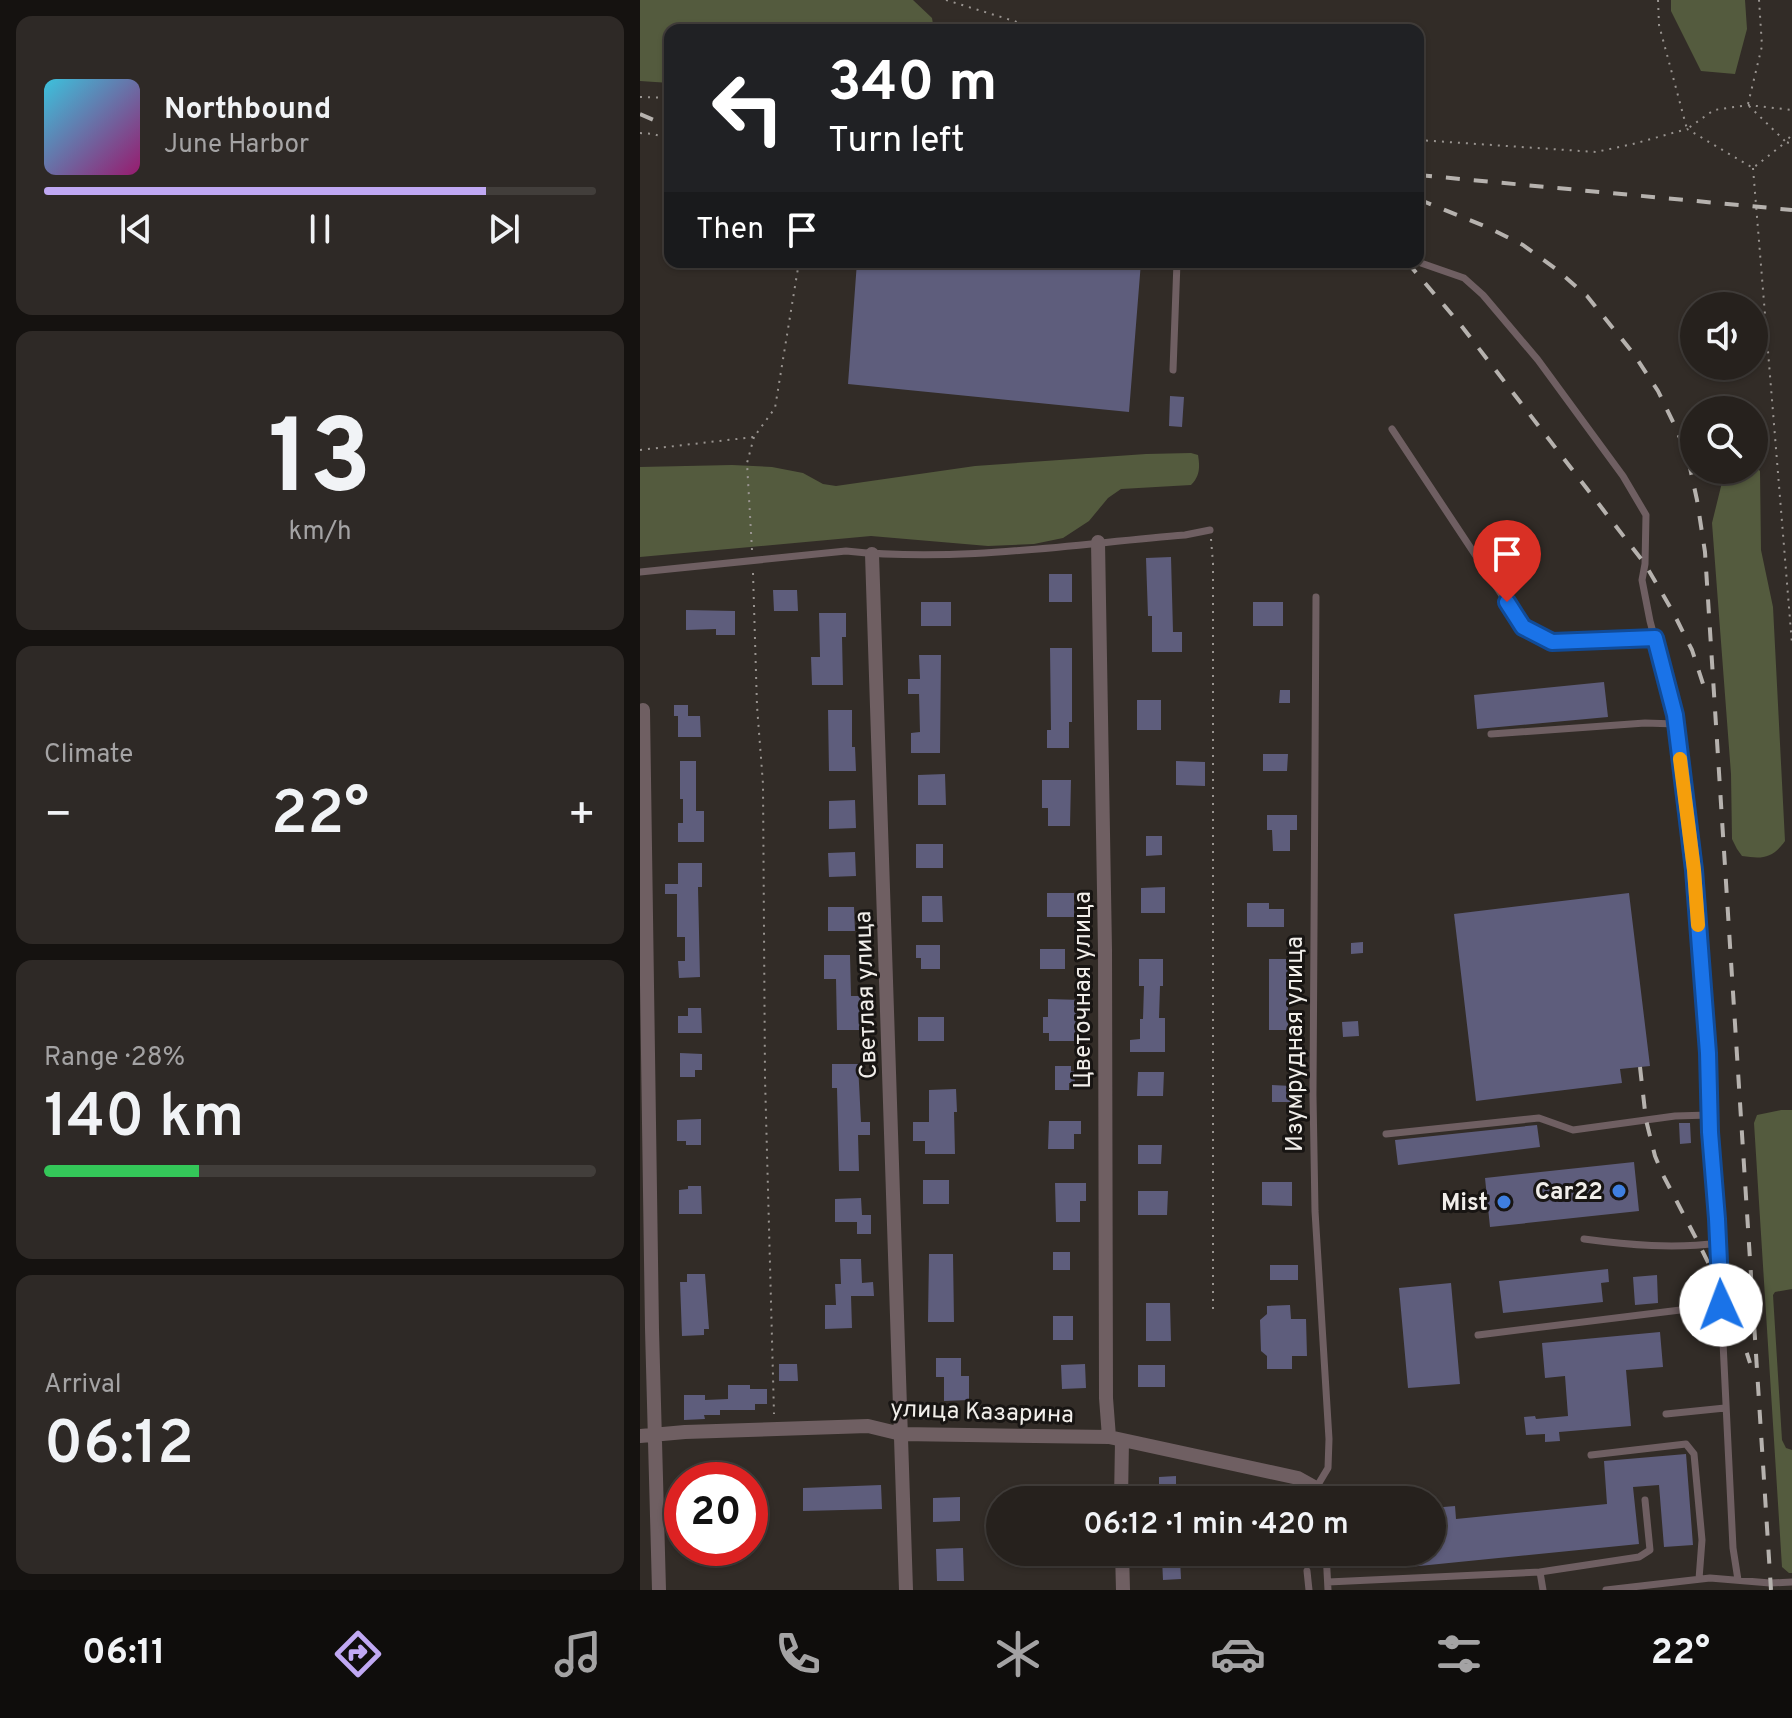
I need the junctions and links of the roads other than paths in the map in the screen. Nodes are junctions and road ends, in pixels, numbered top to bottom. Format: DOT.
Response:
graph roads {
  1 [pos="1424,264"];
  2 [pos="1177,268"];
  3 [pos="1173,370"];
  4 [pos="1392,429"];
  5 [pos="1210,530"];
  6 [pos="1098,542"];
  7 [pos="872,554"];
  8 [pos="640,572"];
  9 [pos="1316,597"];
  10 [pos="1655,638"];
  11 [pos="643,710"];
  12 [pos="1676,724"];
  13 [pos="1491,734"];
  14 [pos="643,966"];
  15 [pos="1709,1115"];
  16 [pos="1386,1134"];
  17 [pos="1584,1239"];
  18 [pos="1719,1243"];
  19 [pos="1721,1305"];
  20 [pos="1478,1335"];
  21 [pos="1725,1408"];
  22 [pos="1666,1414"];
  23 [pos="901,1434"];
  24 [pos="647,1436"];
  25 [pos="1115,1439"];
  26 [pos="1591,1455"];
  27 [pos="1120,1486"];
  28 [pos="1312,1486"];
  29 [pos="1317,1486"];
  30 [pos="1645,1500"];
  31 [pos="1122,1566"];
  32 [pos="1327,1566"];
  33 [pos="1307,1571"];
  34 [pos="1540,1572"];
  35 [pos="1699,1579"];
  36 [pos="1738,1580"];
  37 [pos="1792,1582"];
  38 [pos="1328,1586"];
  39 [pos="659,1590"];
  40 [pos="906,1590"];
  41 [pos="1123,1590"];
  42 [pos="1309,1590"];
  43 [pos="1543,1590"];
  44 [pos="1606,1590"];
  1 -- 10 [label="lane"];
  2 -- 3 [label="lane"];
  4 -- 10 [label="lane"];
  5 -- 6 [label="lane"];
  6 -- 7 [label="lane"];
  6 -- 25 [label="street, Цветочная улица"];
  7 -- 8 [label="lane"];
  7 -- 23 [label="street, Светлая улица"];
  9 -- 29 [label="lane, Изумрудная улица"];
  10 -- 12 [label="lane"];
  11 -- 14 [label="street"];
  12 -- 13 [label="lane"];
  12 -- 15 [label="lane"];
  14 -- 24 [label="street"];
  15 -- 16 [label="lane"];
  15 -- 18 [label="lane"];
  17 -- 18 [label="lane"];
  18 -- 19 [label="lane"];
  19 -- 20 [label="lane"];
  19 -- 21 [label="lane"];
  21 -- 22 [label="lane"];
  21 -- 36 [label="lane"];
  23 -- 24 [label="street, улица Казарина"];
  23 -- 25 [label="street, улица Казарина"];
  23 -- 40 [label="street, Светлая улица"];
  24 -- 39 [label="street"];
  25 -- 27 [label="street, Цветочная улица"];
  25 -- 28 [label="street, улица Казарина"];
  26 -- 35 [label="lane"];
  30 -- 34 [label="lane"];
  31 -- 41 [label="street"];
  32 -- 38 [label="lane"];
  33 -- 42 [label="lane"];
  34 -- 38 [label="lane"];
  34 -- 43 [label="lane"];
  35 -- 36 [label="lane"];
  35 -- 44 [label="lane"];
  36 -- 37 [label="lane"];
}
